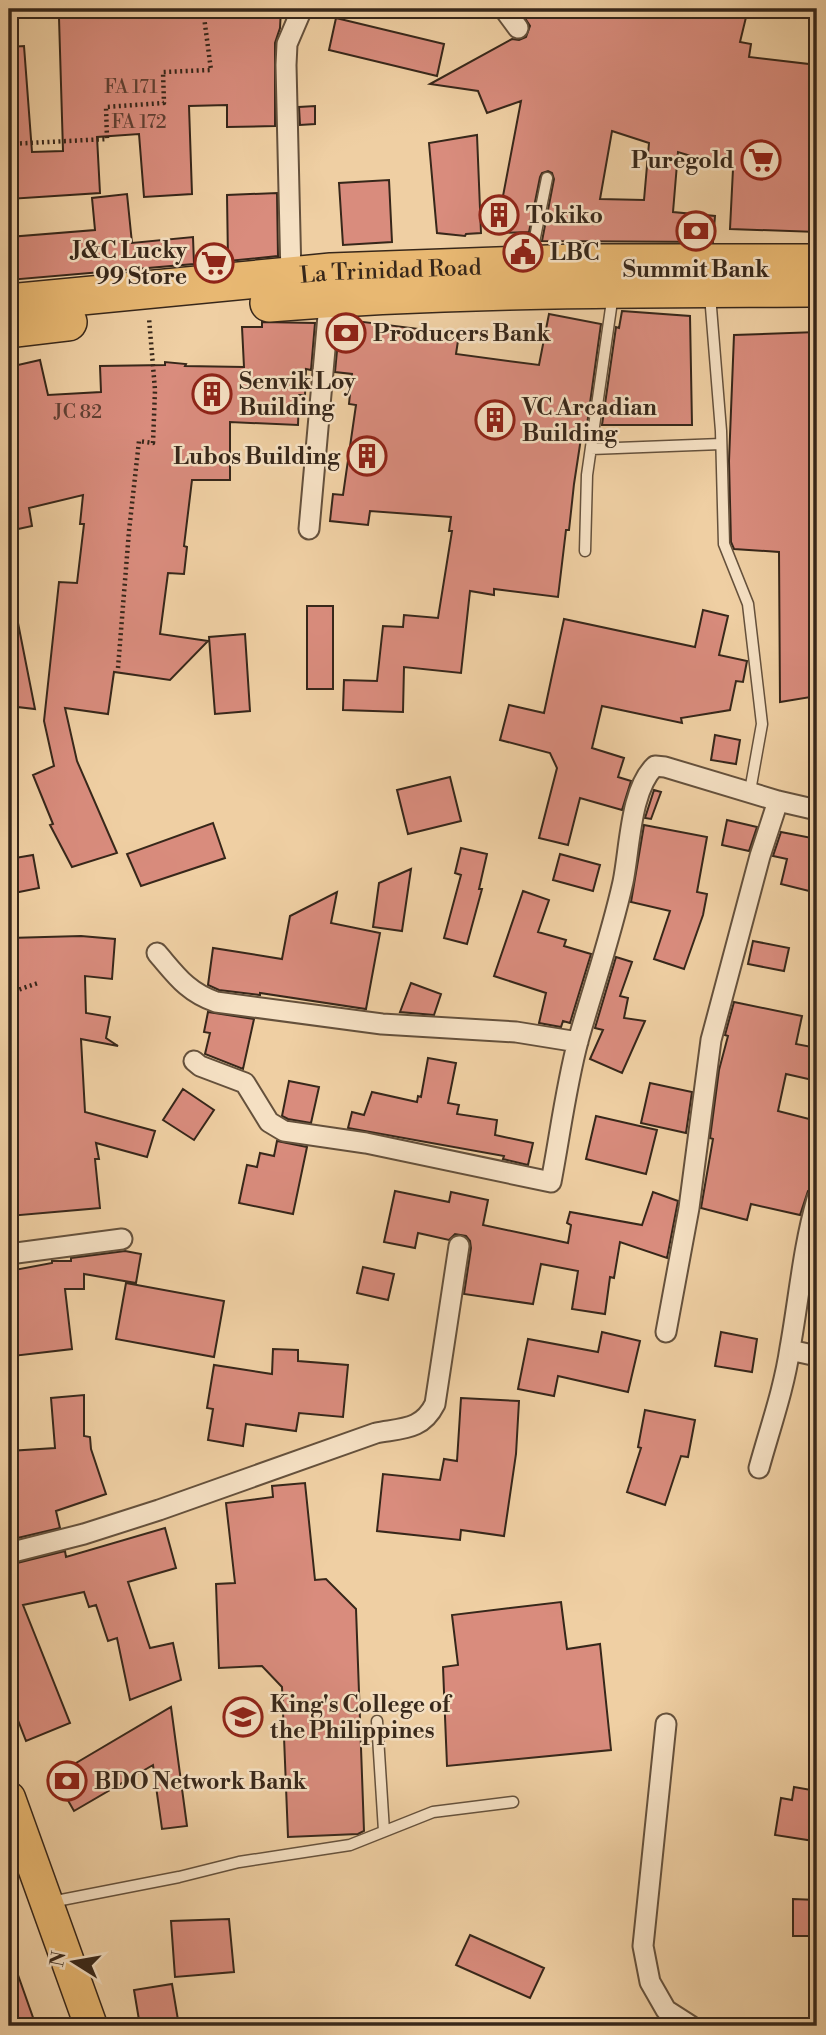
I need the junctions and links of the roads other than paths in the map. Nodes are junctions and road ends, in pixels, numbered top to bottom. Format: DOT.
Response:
graph roads {
  1 [pos="302,9"];
  2 [pos="504,9"];
  3 [pos="518,28"];
  4 [pos="547,178"];
  5 [pos="817,263"];
  6 [pos="709,275"];
  7 [pos="290,276"];
  8 [pos="615,276"];
  9 [pos="529,278"];
  10 [pos="330,285"];
  11 [pos="817,288"];
  12 [pos="9,303"];
  13 [pos="9,329"];
  14 [pos="721,444"];
  15 [pos="592,449"];
  16 [pos="309,529"];
  17 [pos="585,551"];
  18 [pos="750,791"];
  19 [pos="778,801"];
  20 [pos="817,810"];
  21 [pos="157,953"];
  22 [pos="578,1042"];
  23 [pos="194,1061"];
  24 [pos="817,1199"];
  25 [pos="122,1239"];
  26 [pos="459,1246"];
  27 [pos="9,1254"];
  28 [pos="666,1332"];
  29 [pos="790,1350"];
  30 [pos="817,1356"];
  31 [pos="759,1468"];
  32 [pos="9,1553"];
  33 [pos="377,1721"];
  34 [pos="666,1724"];
  35 [pos="9,1798"];
  36 [pos="513,1802"];
  37 [pos="384,1832"];
  38 [pos="48,1903"];
  39 [pos="90,2026"];
  40 [pos="691,2026"];
  1 -- 7 [label="street"];
  2 -- 3 [label="street"];
  4 -- 9 [label="lane"];
  5 -- 6 [label="highway, La Trinidad Road"];
  6 -- 8 [label="highway, La Trinidad Road"];
  6 -- 11 [label="highway, La Trinidad Road"];
  6 -- 14 [label="lane"];
  7 -- 10 [label="highway, La Trinidad Road"];
  7 -- 12 [label="highway, La Trinidad Road"];
  8 -- 9 [label="highway, La Trinidad Road"];
  8 -- 15 [label="lane"];
  9 -- 10 [label="highway, La Trinidad Road"];
  10 -- 13 [label="highway, La Trinidad Road"];
  10 -- 16 [label="street"];
  14 -- 15 [label="lane"];
  14 -- 18 [label="lane"];
  15 -- 17 [label="lane"];
  18 -- 19 [label="street"];
  18 -- 22 [label="street"];
  19 -- 20 [label="street"];
  19 -- 28 [label="street"];
  21 -- 22 [label="street"];
  22 -- 23 [label="street"];
  24 -- 29 [label="street"];
  25 -- 27 [label="street"];
  26 -- 32 [label="street"];
  29 -- 30 [label="street"];
  29 -- 31 [label="street"];
  33 -- 37 [label="lane"];
  34 -- 40 [label="street"];
  35 -- 38 [label="main road"];
  36 -- 37 [label="lane"];
  37 -- 38 [label="lane"];
  38 -- 39 [label="main road"];
}
